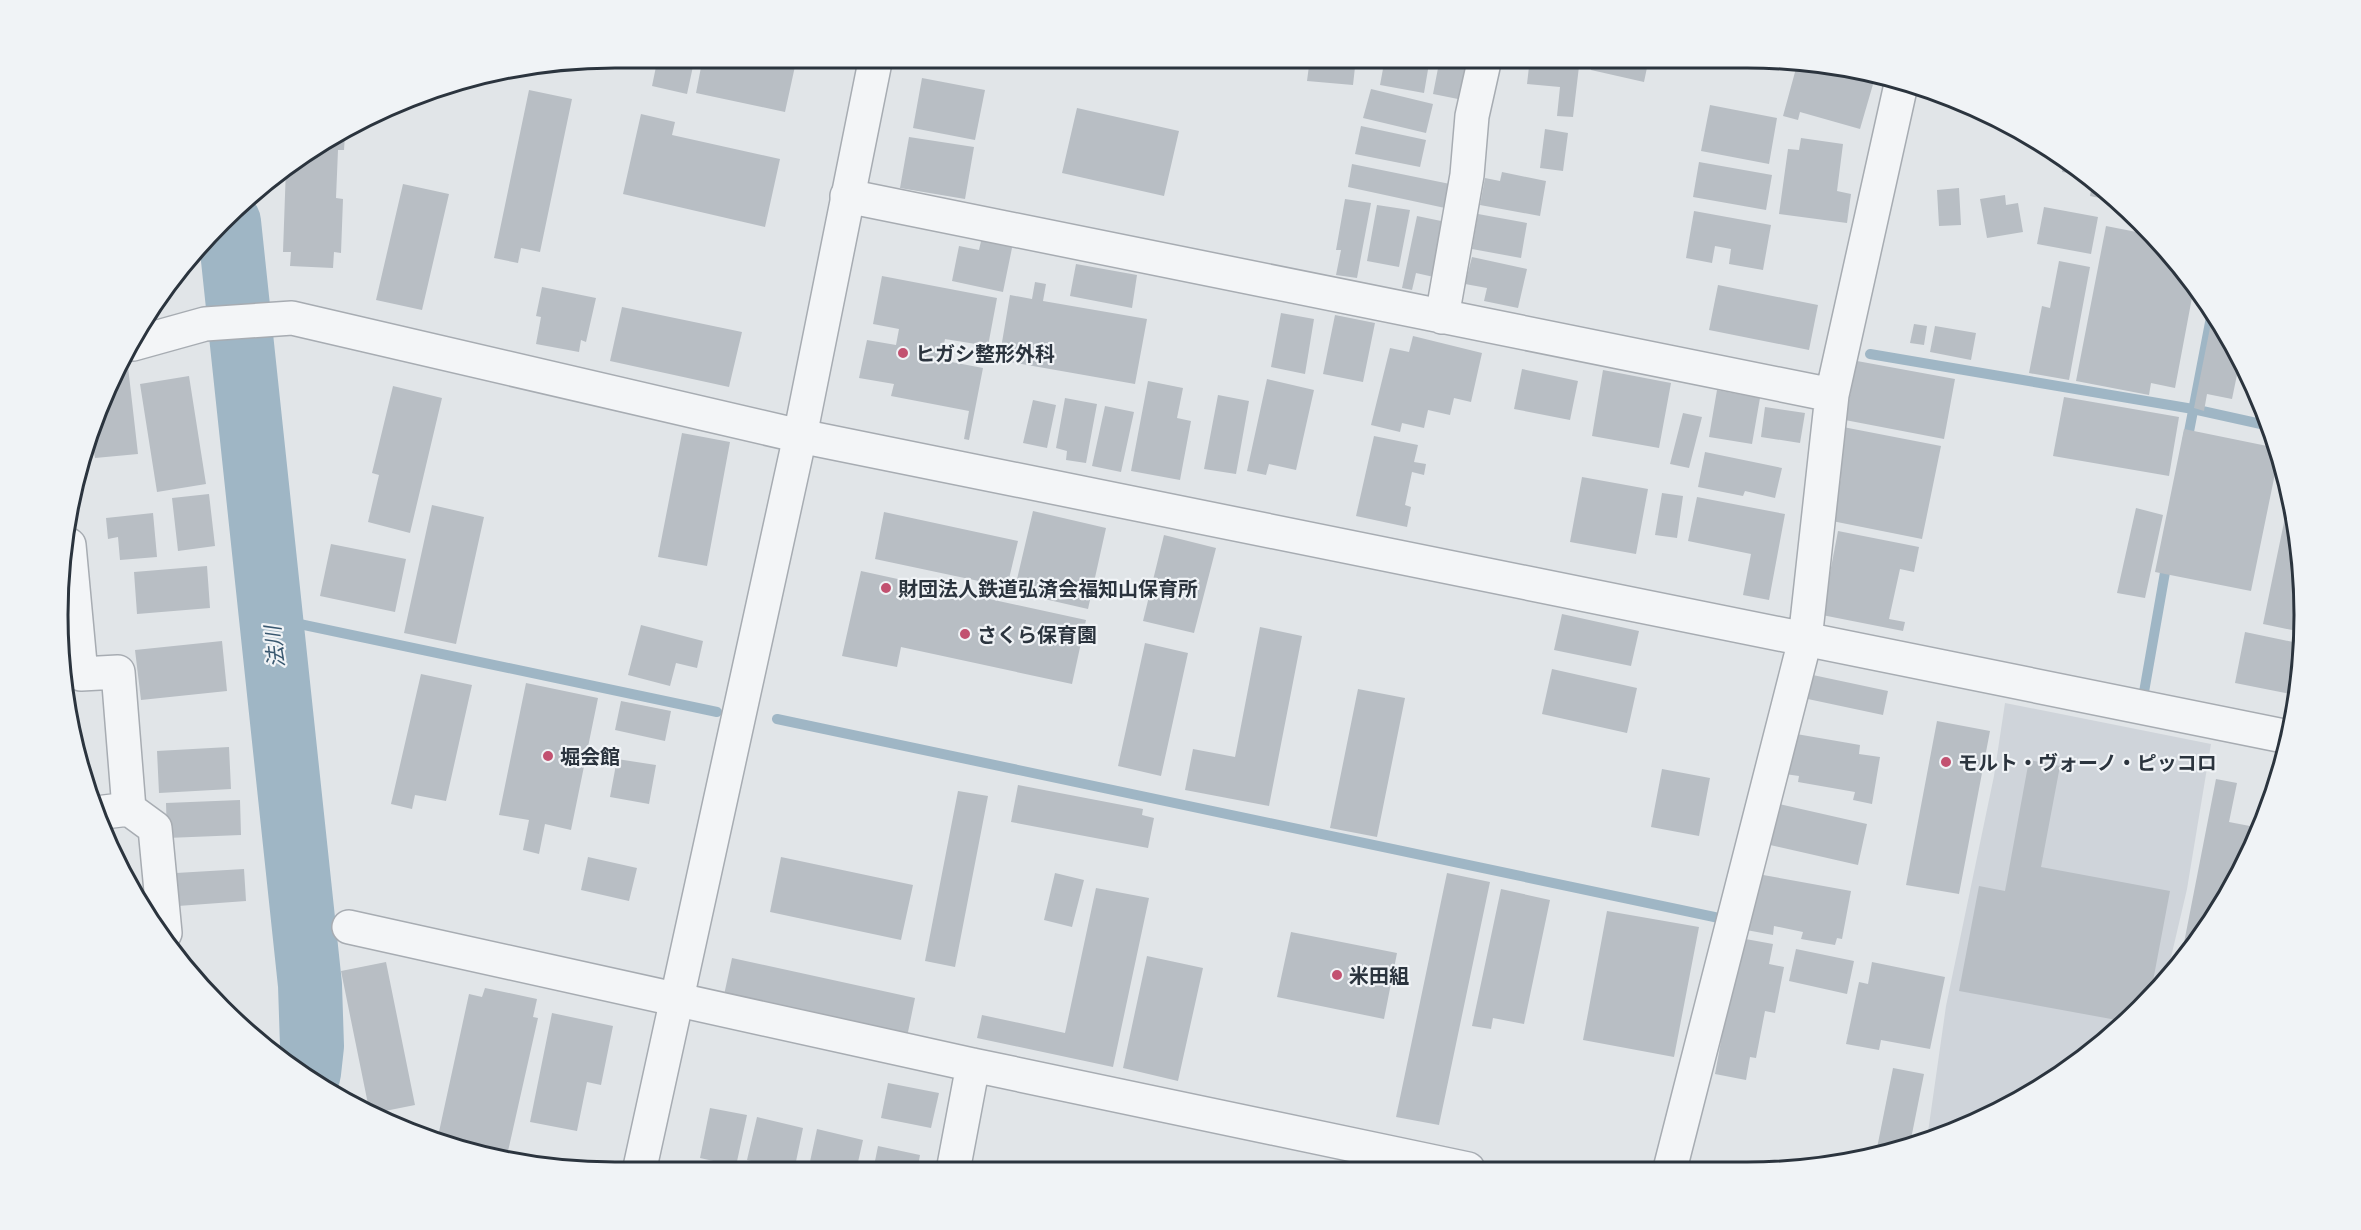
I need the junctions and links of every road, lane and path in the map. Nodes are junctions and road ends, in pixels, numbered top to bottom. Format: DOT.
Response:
graph roads {
  1 [pos="874,68"];
  2 [pos="1483,68"];
  3 [pos="1900,90"];
  4 [pos="847,196"];
  5 [pos="1442,317"];
  6 [pos="141,342"];
  7 [pos="1832,395"];
  8 [pos="800,436"];
  9 [pos="71,561"];
  10 [pos="1805,640"];
  11 [pos="2280,735"];
  12 [pos="129,809"];
  13 [pos="104,812"];
  14 [pos="164,925"];
  15 [pos="349,927"];
  16 [pos="678,1000"];
  17 [pos="973,1065"];
  18 [pos="641,1162"];
  19 [pos="955,1162"];
  20 [pos="1435,1162"];
  21 [pos="1672,1162"];
  1 -- 4 [label="street"];
  2 -- 5 [label="street"];
  3 -- 7 [label="street"];
  4 -- 5 [label="street"];
  4 -- 8 [label="street"];
  5 -- 7 [label="street"];
  6 -- 8 [label="street"];
  7 -- 10 [label="street"];
  8 -- 10 [label="street"];
  8 -- 16 [label="street"];
  9 -- 12 [label="street"];
  10 -- 11 [label="street"];
  10 -- 21 [label="street"];
  12 -- 13 [label="street"];
  12 -- 14 [label="street"];
  15 -- 16 [label="street"];
  16 -- 17 [label="street"];
  16 -- 18 [label="street"];
  17 -- 19 [label="street"];
  17 -- 20 [label="street"];
}
